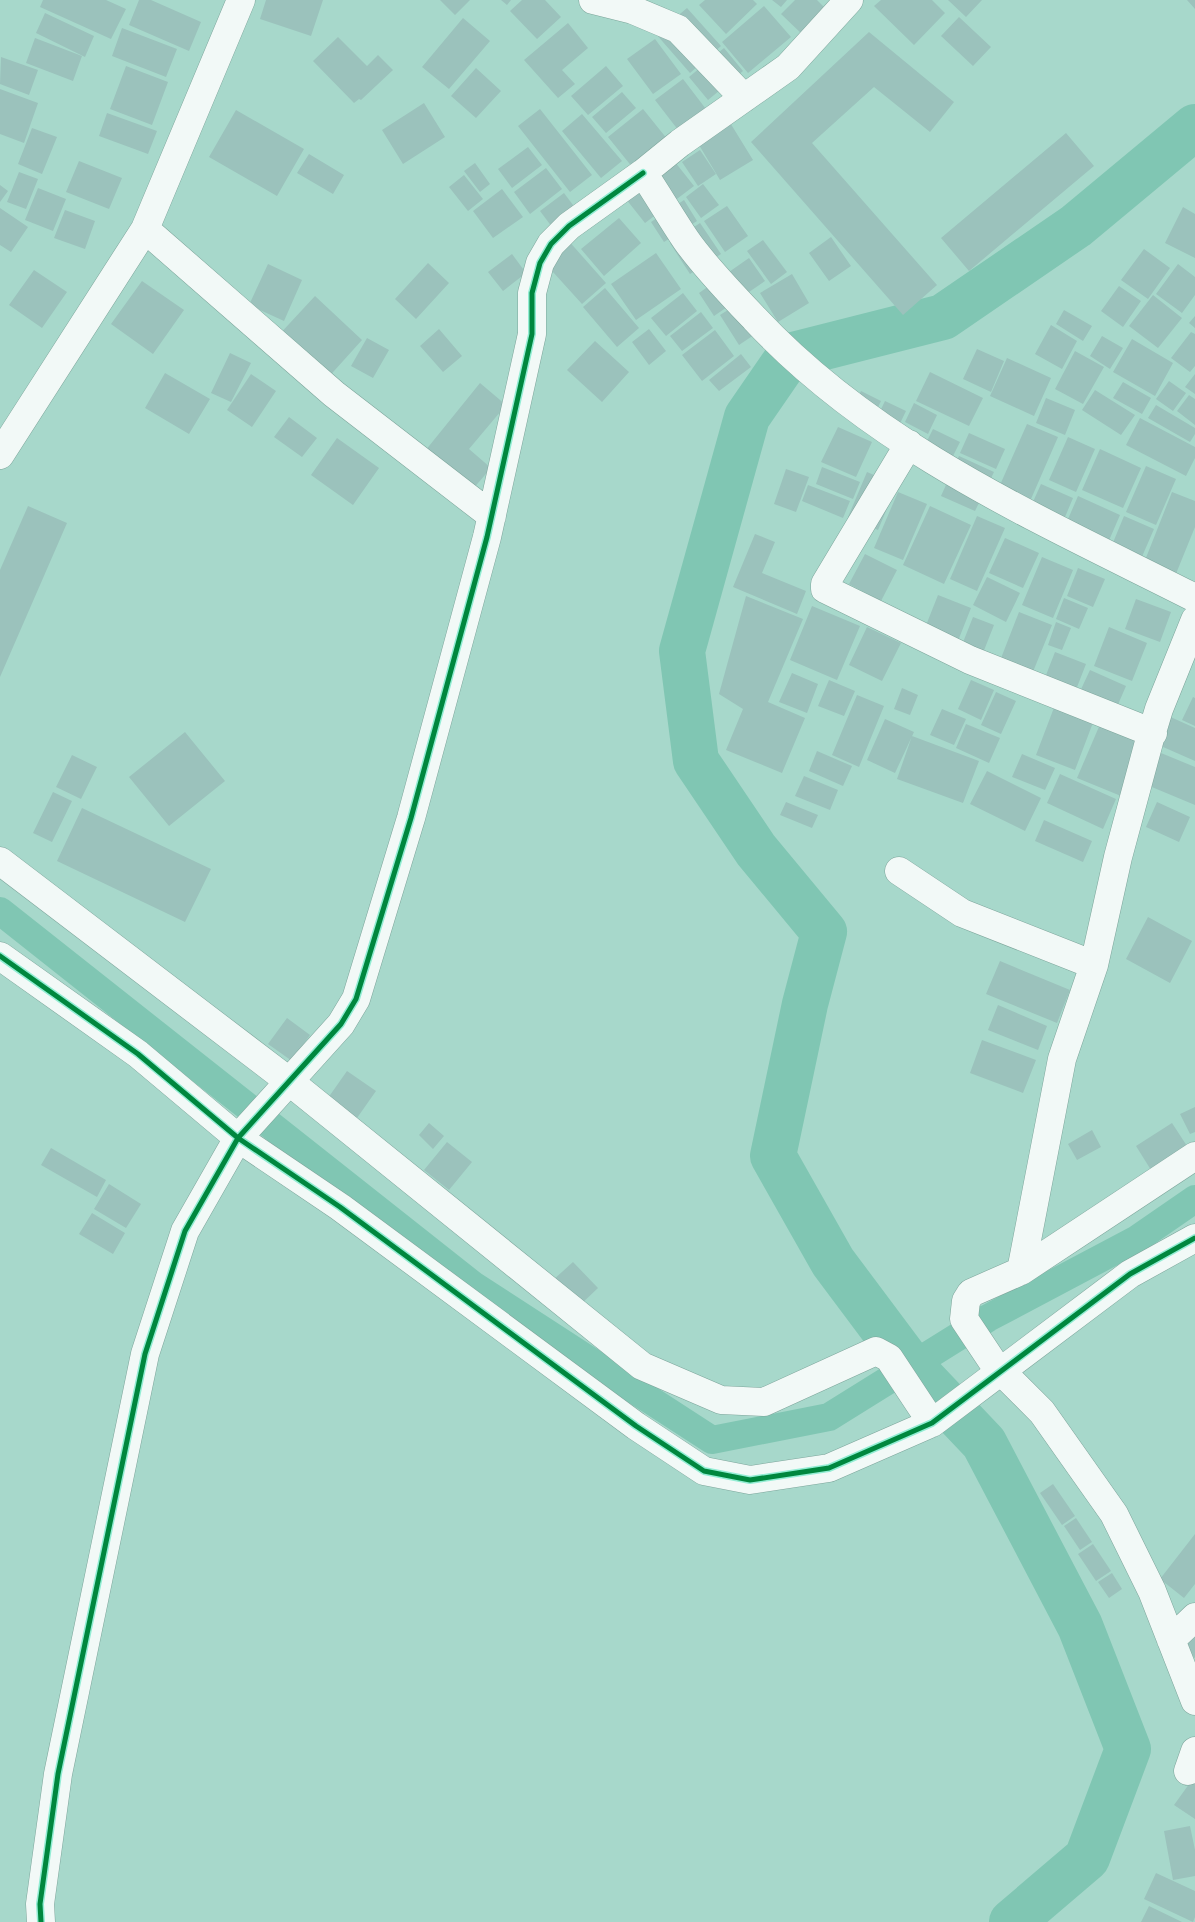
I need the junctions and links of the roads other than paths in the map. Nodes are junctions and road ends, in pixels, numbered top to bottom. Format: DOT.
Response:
graph roads {
  1 [pos="241,0"];
  2 [pos="593,0"];
  3 [pos="849,0"];
  4 [pos="744,98"];
  5 [pos="643,173"];
  6 [pos="145,229"];
  7 [pos="909,444"];
  8 [pos="0,455"];
  9 [pos="492,516"];
  10 [pos="1195,598"];
  11 [pos="1195,620"];
  12 [pos="1153,733"];
  13 [pos="0,861"];
  14 [pos="899,871"];
  15 [pos="0,956"];
  16 [pos="1094,965"];
  17 [pos="284,1088"];
  18 [pos="243,1133"];
  19 [pos="1195,1156"];
  20 [pos="1195,1238"];
  21 [pos="1021,1271"];
  22 [pos="993,1373"];
  23 [pos="937,1419"];
  24 [pos="1195,1617"];
  25 [pos="1171,1640"];
  26 [pos="1195,1701"];
  27 [pos="41,1922"];
  1 -- 6 [label="street"];
  2 -- 4 [label="street"];
  3 -- 4 [label="street"];
  4 -- 5 [label="street"];
  5 -- 7 [label="street"];
  5 -- 9 [label="street"];
  6 -- 8 [label="street"];
  6 -- 9 [label="street"];
  7 -- 10 [label="street"];
  7 -- 12 [label="street"];
  9 -- 17 [label="street"];
  11 -- 12 [label="street"];
  12 -- 16 [label="street"];
  13 -- 17 [label="street"];
  14 -- 16 [label="street"];
  15 -- 18 [label="street"];
  16 -- 21 [label="street"];
  17 -- 18 [label="street"];
  17 -- 23 [label="street"];
  18 -- 23 [label="street"];
  18 -- 27 [label="street"];
  19 -- 21 [label="street"];
  20 -- 22 [label="street"];
  21 -- 22 [label="street"];
  22 -- 23 [label="street"];
  22 -- 25 [label="street"];
  24 -- 25 [label="street"];
  25 -- 26 [label="street"];
}
